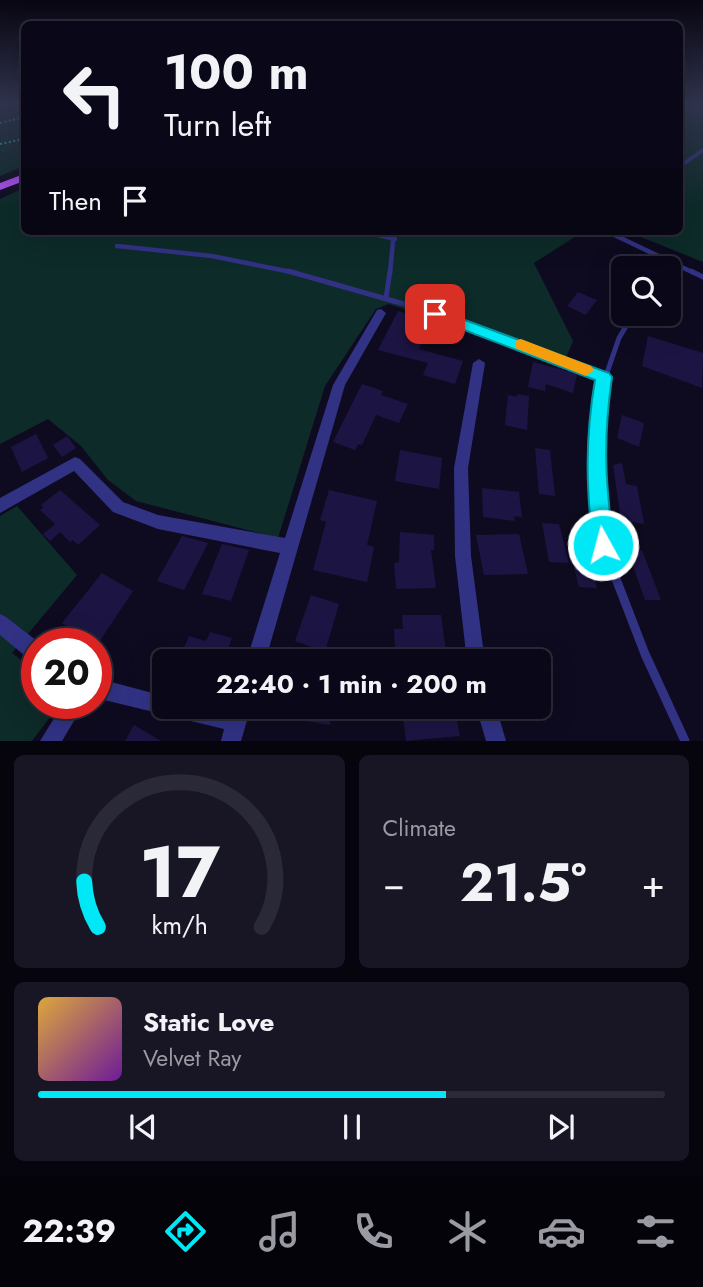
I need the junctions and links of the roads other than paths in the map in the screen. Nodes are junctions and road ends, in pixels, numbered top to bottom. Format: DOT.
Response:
graph roads {
  1 [pos="703,150"];
  2 [pos="683,164"];
  3 [pos="21,171"];
  4 [pos="21,178"];
  5 [pos="0,180"];
  6 [pos="0,187"];
  7 [pos="378,235"];
  8 [pos="395,235"];
  9 [pos="614,235"];
  10 [pos="623,235"];
  11 [pos="396,239"];
  12 [pos="625,241"];
  13 [pos="117,246"];
  14 [pos="651,256"];
  15 [pos="681,270"];
  16 [pos="703,277"];
  17 [pos="383,305"];
  18 [pos="624,326"];
  19 [pos="479,363"];
  20 [pos="604,377"];
  21 [pos="0,506"];
  22 [pos="290,547"];
  23 [pos="0,623"];
  24 [pos="21,640"];
  25 [pos="259,649"];
  26 [pos="474,649"];
  27 [pos="112,692"];
  28 [pos="152,703"];
  29 [pos="64,719"];
  30 [pos="218,719"];
  31 [pos="490,719"];
  32 [pos="236,723"];
  33 [pos="50,741"];
  34 [pos="496,741"];
  35 [pos="685,741"];
  1 -- 2 [label="lane"];
  3 -- 5 [label="main road"];
  4 -- 6 [label="main road"];
  7 -- 11 [label="lane"];
  8 -- 11 [label="lane"];
  9 -- 12 [label="lane"];
  10 -- 12 [label="lane"];
  11 -- 17 [label="lane"];
  12 -- 14 [label="lane"];
  13 -- 17 [label="lane"];
  15 -- 16 [label="lane"];
  17 -- 20 [label="lane"];
  17 -- 22 [label="street"];
  18 -- 20 [label="lane"];
  19 -- 26 [label="street"];
  20 -- 35 [label="lane"];
  21 -- 22 [label="street"];
  22 -- 25 [label="street"];
  23 -- 24 [label="street"];
  27 -- 28 [label="street"];
  29 -- 33 [label="street"];
  30 -- 32 [label="street"];
  31 -- 34 [label="street"];
}
